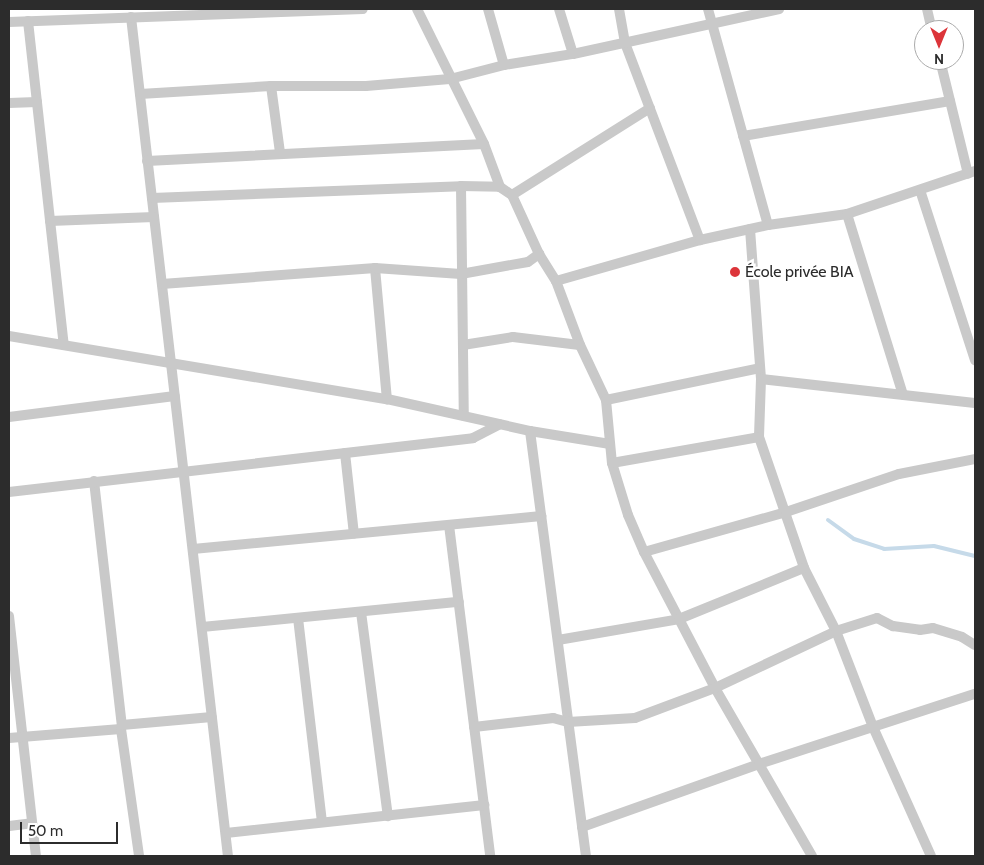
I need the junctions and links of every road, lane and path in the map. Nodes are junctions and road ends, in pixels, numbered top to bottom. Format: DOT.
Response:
graph roads {
  1 [pos="363,9"];
  2 [pos="417,9"];
  3 [pos="488,9"];
  4 [pos="559,9"];
  5 [pos="619,9"];
  6 [pos="708,9"];
  7 [pos="779,9"];
  8 [pos="84,14"];
  9 [pos="131,16"];
  10 [pos="28,21"];
  11 [pos="9,22"];
  12 [pos="712,24"];
  13 [pos="625,43"];
  14 [pos="573,54"];
  15 [pos="504,66"];
  16 [pos="942,70"];
  17 [pos="450,79"];
  18 [pos="271,86"];
  19 [pos="140,94"];
  20 [pos="950,101"];
  21 [pos="37,102"];
  22 [pos="9,103"];
  23 [pos="650,108"];
  24 [pos="743,136"];
  25 [pos="484,144"];
  26 [pos="280,153"];
  27 [pos="147,160"];
  28 [pos="971,173"];
  29 [pos="461,186"];
  30 [pos="500,187"];
  31 [pos="920,190"];
  32 [pos="512,195"];
  33 [pos="152,198"];
  34 [pos="847,214"];
  35 [pos="154,217"];
  36 [pos="50,221"];
  37 [pos="768,226"];
  38 [pos="750,229"];
  39 [pos="700,240"];
  40 [pos="539,254"];
  41 [pos="375,268"];
  42 [pos="461,274"];
  43 [pos="556,281"];
  44 [pos="162,284"];
  45 [pos="9,336"];
  46 [pos="462,345"];
  47 [pos="580,345"];
  48 [pos="64,346"];
  49 [pos="975,360"];
  50 [pos="171,363"];
  51 [pos="760,368"];
  52 [pos="761,380"];
  53 [pos="903,395"];
  54 [pos="175,396"];
  55 [pos="388,399"];
  56 [pos="606,400"];
  57 [pos="975,403"];
  58 [pos="9,416"];
  59 [pos="464,416"];
  60 [pos="500,424"];
  61 [pos="530,431"];
  62 [pos="759,437"];
  63 [pos="610,444"];
  64 [pos="345,453"];
  65 [pos="975,459"];
  66 [pos="612,463"];
  67 [pos="184,471"];
  68 [pos="94,481"];
  69 [pos="9,492"];
  70 [pos="786,512"];
  71 [pos="542,516"];
  72 [pos="449,525"];
  73 [pos="354,534"];
  74 [pos="193,550"];
  75 [pos="644,552"];
  76 [pos="804,568"];
  77 [pos="458,602"];
  78 [pos="361,612"];
  79 [pos="9,616"];
  80 [pos="298,618"];
  81 [pos="679,619"];
  82 [pos="202,627"];
  83 [pos="836,631"];
  84 [pos="558,640"];
  85 [pos="975,645"];
  86 [pos="11,659"];
  87 [pos="715,688"];
  88 [pos="975,694"];
  89 [pos="212,717"];
  90 [pos="568,722"];
  91 [pos="122,727"];
  92 [pos="873,727"];
  93 [pos="474,728"];
  94 [pos="22,736"];
  95 [pos="9,738"];
  96 [pos="759,764"];
  97 [pos="484,805"];
  98 [pos="388,816"];
  99 [pos="322,821"];
  100 [pos="32,823"];
  101 [pos="9,826"];
  102 [pos="582,827"];
  103 [pos="226,833"];
  104 [pos="36,856"];
  105 [pos="138,856"];
  106 [pos="228,856"];
  107 [pos="490,856"];
  108 [pos="586,856"];
  109 [pos="812,856"];
  110 [pos="931,856"];
  1 -- 9 [label="street"];
  2 -- 17 [label="street"];
  3 -- 15 [label="street"];
  4 -- 14 [label="street"];
  5 -- 13 [label="street"];
  6 -- 12 [label="street"];
  7 -- 12 [label="street"];
  8 -- 9 [label="street"];
  8 -- 10 [label="street"];
  9 -- 19 [label="street"];
  10 -- 11 [label="street"];
  10 -- 21 [label="street"];
  12 -- 13 [label="street"];
  12 -- 24 [label="street"];
  13 -- 14 [label="street"];
  13 -- 23 [label="street"];
  14 -- 15 [label="street"];
  15 -- 17 [label="street"];
  16 -- 20 [label="street"];
  17 -- 18 [label="street"];
  17 -- 25 [label="street"];
  18 -- 19 [label="street"];
  18 -- 26 [label="street"];
  19 -- 27 [label="street"];
  20 -- 24 [label="street"];
  20 -- 28 [label="street"];
  21 -- 22 [label="street"];
  21 -- 36 [label="street"];
  23 -- 32 [label="street"];
  23 -- 39 [label="street"];
  24 -- 37 [label="street"];
  25 -- 26 [label="street"];
  25 -- 30 [label="street"];
  26 -- 27 [label="street"];
  27 -- 33 [label="street"];
  28 -- 31 [label="street"];
  29 -- 30 [label="street"];
  29 -- 33 [label="street"];
  29 -- 42 [label="street"];
  30 -- 32 [label="street"];
  31 -- 34 [label="street"];
  31 -- 49 [label="street"];
  32 -- 40 [label="street"];
  33 -- 35 [label="street"];
  34 -- 37 [label="street"];
  34 -- 53 [label="street"];
  35 -- 36 [label="street"];
  35 -- 44 [label="street"];
  36 -- 48 [label="street"];
  37 -- 38 [label="street"];
  38 -- 39 [label="street"];
  38 -- 51 [label="street"];
  39 -- 43 [label="street"];
  40 -- 42 [label="street"];
  40 -- 43 [label="street"];
  41 -- 42 [label="street"];
  41 -- 44 [label="street"];
  41 -- 55 [label="street"];
  42 -- 46 [label="street"];
  43 -- 47 [label="street"];
  44 -- 50 [label="street"];
  45 -- 48 [label="street"];
  46 -- 47 [label="street"];
  46 -- 59 [label="street"];
  47 -- 56 [label="street"];
  48 -- 50 [label="street"];
  50 -- 54 [label="street"];
  50 -- 55 [label="street"];
  51 -- 52 [label="street"];
  51 -- 56 [label="street"];
  52 -- 53 [label="street"];
  52 -- 62 [label="street"];
  53 -- 57 [label="street"];
  54 -- 58 [label="street"];
  54 -- 67 [label="street"];
  55 -- 59 [label="street"];
  56 -- 63 [label="street"];
  59 -- 60 [label="street"];
  60 -- 61 [label="street"];
  60 -- 64 [label="street"];
  61 -- 63 [label="street"];
  61 -- 71 [label="street"];
  62 -- 66 [label="street"];
  62 -- 70 [label="street"];
  63 -- 66 [label="street"];
  64 -- 67 [label="street"];
  64 -- 73 [label="street"];
  65 -- 70 [label="street"];
  66 -- 75 [label="street"];
  67 -- 68 [label="street"];
  67 -- 74 [label="street"];
  68 -- 69 [label="street"];
  68 -- 91 [label="street"];
  70 -- 75 [label="street"];
  70 -- 76 [label="street"];
  71 -- 72 [label="street"];
  71 -- 84 [label="street"];
  72 -- 73 [label="street"];
  72 -- 77 [label="street"];
  73 -- 74 [label="street"];
  74 -- 82 [label="street"];
  75 -- 81 [label="street"];
  76 -- 81 [label="street"];
  76 -- 83 [label="street"];
  77 -- 78 [label="street"];
  77 -- 93 [label="street"];
  78 -- 80 [label="street"];
  78 -- 98 [label="street"];
  79 -- 86 [label="street"];
  80 -- 82 [label="street"];
  80 -- 99 [label="street"];
  81 -- 84 [label="street"];
  81 -- 87 [label="street"];
  82 -- 89 [label="street"];
  83 -- 85 [label="street"];
  83 -- 87 [label="street"];
  83 -- 92 [label="street"];
  84 -- 90 [label="street"];
  86 -- 94 [label="street"];
  87 -- 90 [label="street"];
  87 -- 96 [label="street"];
  88 -- 92 [label="street"];
  89 -- 91 [label="street"];
  89 -- 103 [label="street"];
  90 -- 93 [label="street"];
  90 -- 102 [label="street"];
  91 -- 94 [label="street"];
  91 -- 105 [label="street"];
  92 -- 96 [label="street"];
  92 -- 110 [label="street"];
  93 -- 97 [label="street"];
  94 -- 95 [label="street"];
  94 -- 100 [label="street"];
  96 -- 102 [label="street"];
  96 -- 109 [label="street"];
  97 -- 98 [label="street"];
  97 -- 107 [label="street"];
  98 -- 99 [label="street"];
  99 -- 103 [label="street"];
  100 -- 101 [label="street"];
  100 -- 104 [label="street"];
  102 -- 108 [label="street"];
  103 -- 106 [label="street"];
}
